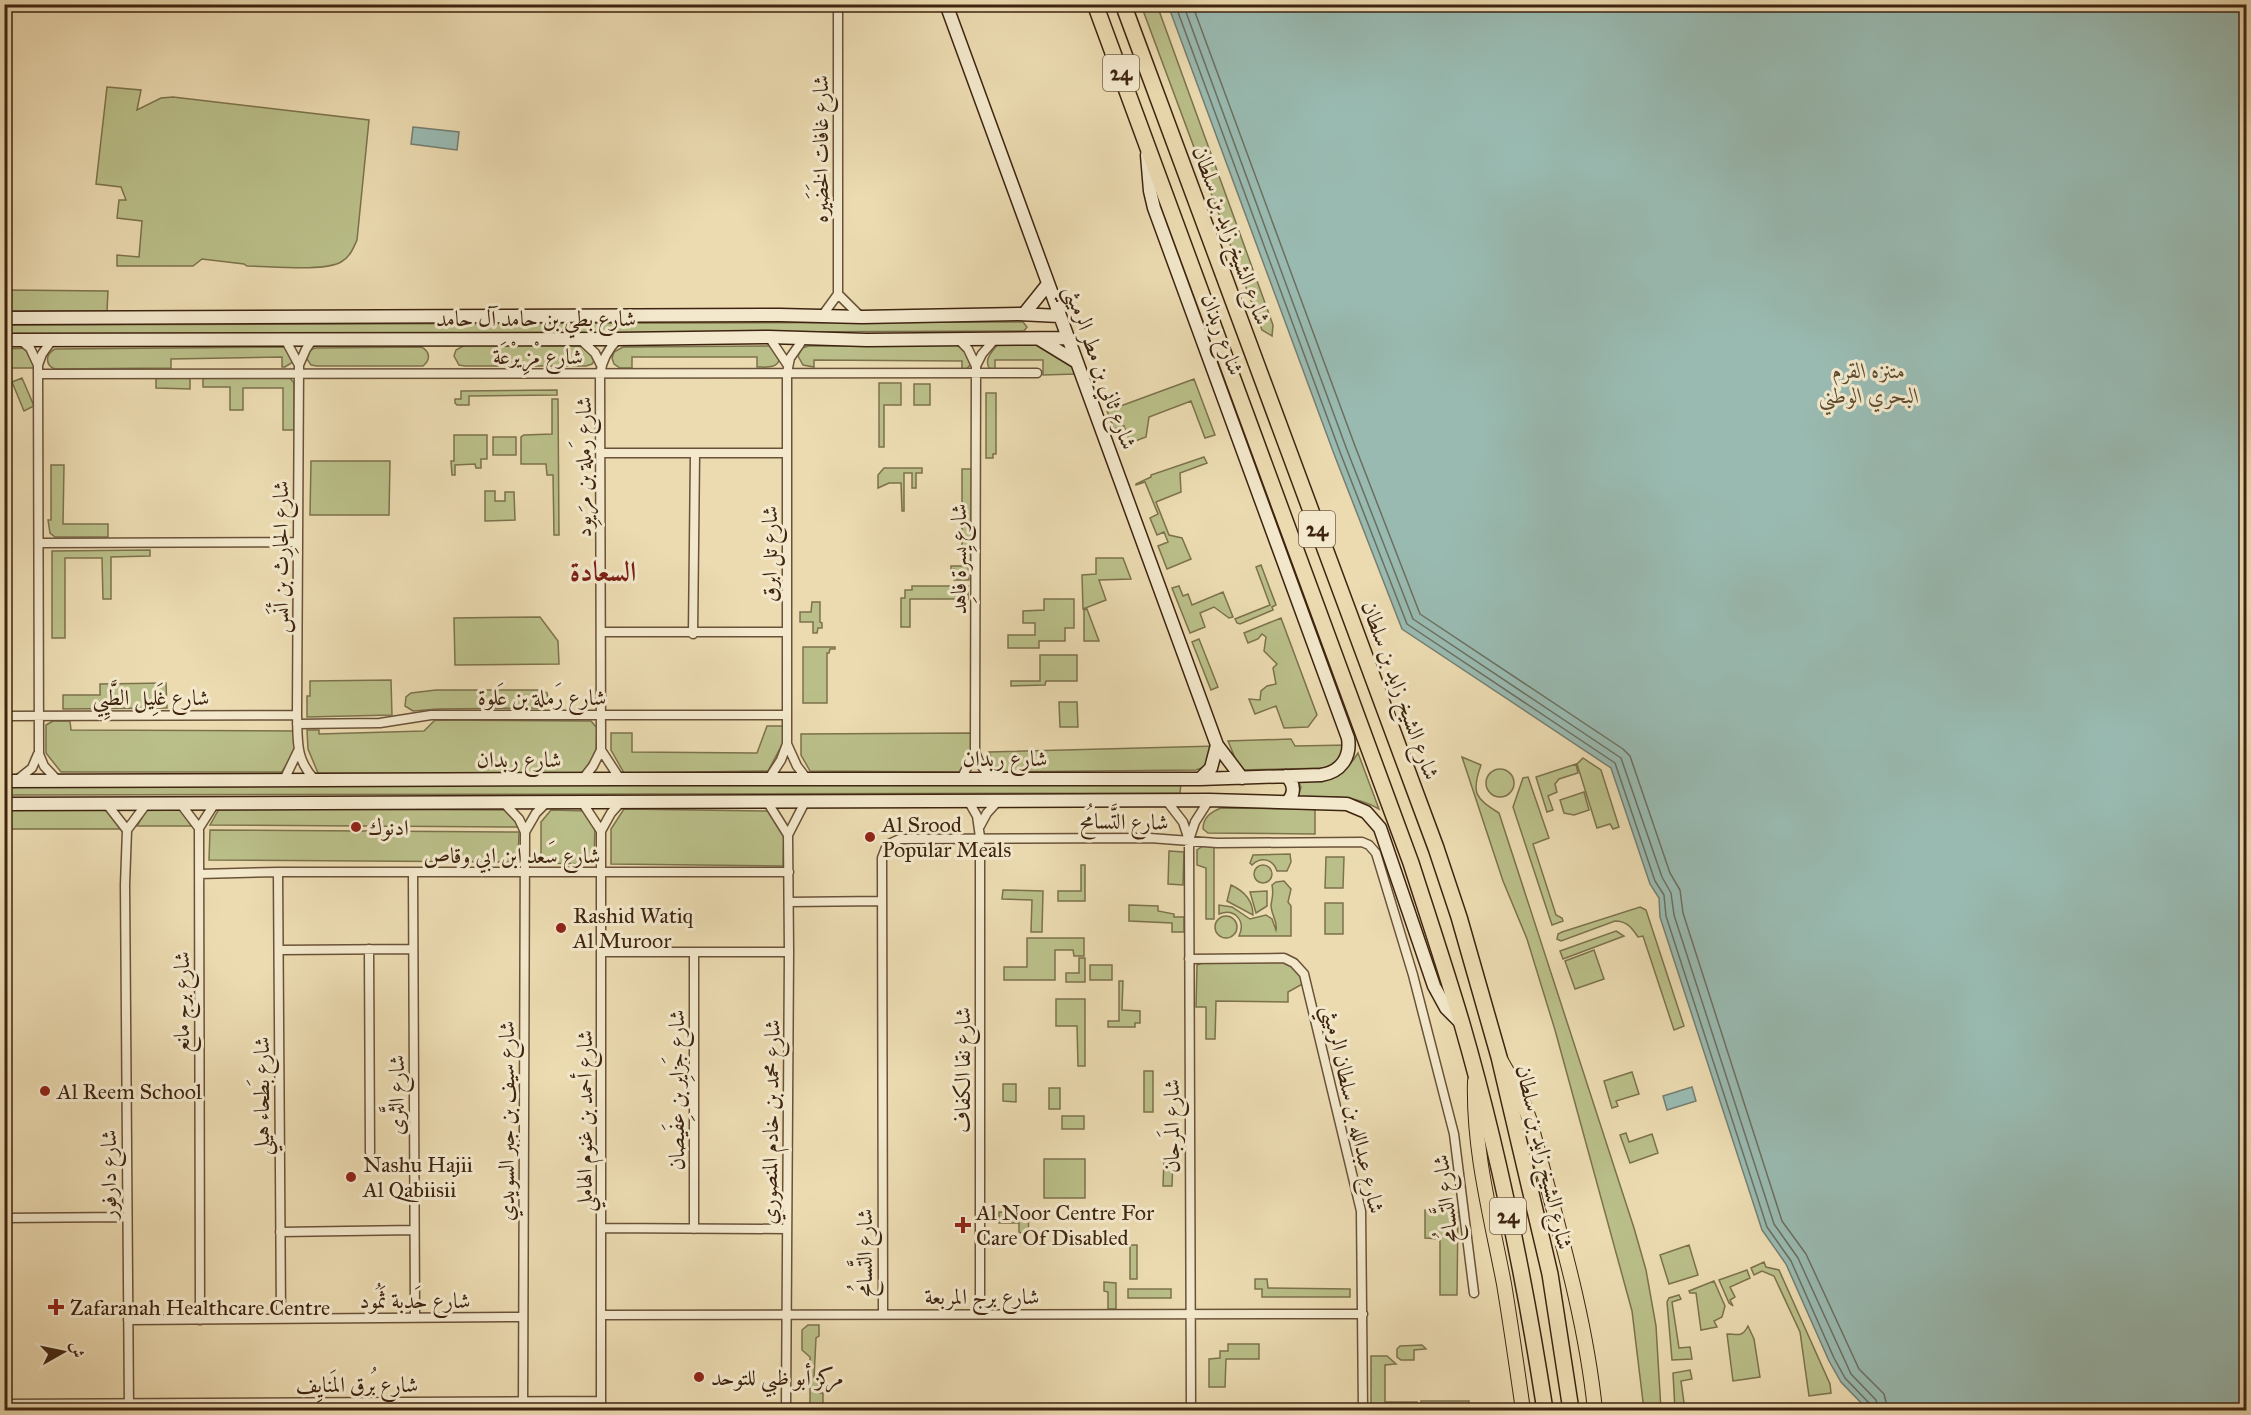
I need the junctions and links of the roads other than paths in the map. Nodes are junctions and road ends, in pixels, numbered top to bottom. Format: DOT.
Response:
graph roads {
  1 [pos="838,4"];
  2 [pos="946,4"];
  3 [pos="1095,4"];
  4 [pos="1123,4"];
  5 [pos="1147,142"];
  6 [pos="1048,284"];
  7 [pos="838,294"];
  8 [pos="1021,314"];
  9 [pos="822,316"];
  10 [pos="1059,316"];
  11 [pos="861,317"];
  12 [pos="4,318"];
  13 [pos="769,337"];
  14 [pos="804,338"];
  15 [pos="1020,338"];
  16 [pos="1067,338"];
  17 [pos="285,339"];
  18 [pos="313,339"];
  19 [pos="580,339"];
  20 [pos="618,339"];
  21 [pos="995,339"];
  22 [pos="1038,339"];
  23 [pos="4,340"];
  24 [pos="20,340"];
  25 [pos="52,340"];
  26 [pos="959,340"];
  27 [pos="1075,361"];
  28 [pos="38,369"];
  29 [pos="298,369"];
  30 [pos="787,369"];
  31 [pos="601,370"];
  32 [pos="976,370"];
  33 [pos="1037,373"];
  34 [pos="602,453"];
  35 [pos="787,453"];
  36 [pos="695,454"];
  37 [pos="298,542"];
  38 [pos="39,543"];
  39 [pos="601,632"];
  40 [pos="787,632"];
  41 [pos="693,634"];
  42 [pos="601,715"];
  43 [pos="787,715"];
  44 [pos="4,716"];
  45 [pos="38,716"];
  46 [pos="297,719"];
  47 [pos="787,744"];
  48 [pos="1217,745"];
  49 [pos="298,750"];
  50 [pos="601,750"];
  51 [pos="975,752"];
  52 [pos="39,754"];
  53 [pos="1286,776"];
  54 [pos="620,778"];
  55 [pos="1242,778"];
  56 [pos="807,779"];
  57 [pos="961,779"];
  58 [pos="992,779"];
  59 [pos="1200,779"];
  60 [pos="284,780"];
  61 [pos="315,780"];
  62 [pos="582,780"];
  63 [pos="767,780"];
  64 [pos="9,781"];
  65 [pos="58,781"];
  66 [pos="1166,800"];
  67 [pos="1209,800"];
  68 [pos="147,802"];
  69 [pos="215,802"];
  70 [pos="582,802"];
  71 [pos="768,802"];
  72 [pos="805,802"];
  73 [pos="969,802"];
  74 [pos="997,802"];
  75 [pos="1287,802"];
  76 [pos="106,803"];
  77 [pos="180,803"];
  78 [pos="504,803"];
  79 [pos="546,803"];
  80 [pos="620,803"];
  81 [pos="4,804"];
  82 [pos="980,826"];
  83 [pos="199,828"];
  84 [pos="127,830"];
  85 [pos="601,831"];
  86 [pos="525,832"];
  87 [pos="788,835"];
  88 [pos="980,837"];
  89 [pos="1189,840"];
  90 [pos="278,872"];
  91 [pos="413,872"];
  92 [pos="525,872"];
  93 [pos="789,872"];
  94 [pos="602,873"];
  95 [pos="199,874"];
  96 [pos="882,901"];
  97 [pos="789,902"];
  98 [pos="369,949"];
  99 [pos="413,949"];
  100 [pos="279,950"];
  101 [pos="602,952"];
  102 [pos="694,952"];
  103 [pos="789,952"];
  104 [pos="1189,959"];
  105 [pos="1462,1024"];
  106 [pos="1499,1057"];
  107 [pos="1475,1076"];
  108 [pos="370,1152"];
  109 [pos="126,1217"];
  110 [pos="4,1218"];
  111 [pos="602,1228"];
  112 [pos="787,1228"];
  113 [pos="694,1229"];
  114 [pos="414,1230"];
  115 [pos="280,1232"];
  116 [pos="1474,1293"];
  117 [pos="882,1314"];
  118 [pos="980,1314"];
  119 [pos="1362,1314"];
  120 [pos="601,1315"];
  121 [pos="786,1315"];
  122 [pos="1190,1315"];
  123 [pos="415,1317"];
  124 [pos="523,1317"];
  125 [pos="281,1319"];
  126 [pos="128,1320"];
  127 [pos="200,1320"];
  128 [pos="4,1404"];
  129 [pos="523,1406"];
  130 [pos="601,1406"];
  131 [pos="129,1407"];
  132 [pos="786,1410"];
  133 [pos="1191,1410"];
  134 [pos="1363,1410"];
  135 [pos="1523,1410"];
  136 [pos="1545,1410"];
  137 [pos="1571,1410"];
  138 [pos="1595,1410"];
  1 -- 7 [label="street, شارع غافات الخَضَيره"];
  2 -- 6 [label="main road, شارع ثاني بن مطر الرميثي"];
  3 -- 5 [label="highway, 24"];
  4 -- 106 [label="highway, شارع الشيخ زايد بن سلطان / 24"];
  5 -- 53 [label="main road, شارع ربدان"];
  5 -- 105 [label="highway, 24"];
  6 -- 8 [label="main road"];
  6 -- 10 [label="main road, شارع ثاني بن مطر الرميثي"];
  7 -- 9 [label="street"];
  7 -- 11 [label="street"];
  8 -- 10 [label="main road, شارع بطي بن حامد آل حامد"];
  8 -- 11 [label="main road, شارع بطي بن حامد آل حامد"];
  8 -- 15 [label="main road"];
  9 -- 11 [label="main road, شارع بطي بن حامد آل حامد"];
  9 -- 12 [label="main road, شارع بطي بن حامد آل حامد"];
  10 -- 16 [label="main road, شارع ثاني بن مطر الرميثي"];
  13 -- 14 [label="main road, شارع بطي بن حامد آل حامد"];
  13 -- 20 [label="main road, شارع بطي بن حامد آل حامد"];
  13 -- 30 [label="street"];
  14 -- 26 [label="main road, شارع بطي بن حامد آل حامد"];
  14 -- 30 [label="street"];
  15 -- 21 [label="main road, شارع بطي بن حامد آل حامد"];
  15 -- 22 [label="main road, شارع بطي بن حامد آل حامد"];
  16 -- 22 [label="main road, شارع بطي بن حامد آل حامد"];
  16 -- 27 [label="main road, شارع ثاني بن مطر الرميثي"];
  17 -- 18 [label="main road, شارع بطي بن حامد آل حامد"];
  17 -- 25 [label="main road, شارع بطي بن حامد آل حامد"];
  17 -- 29 [label="street, شارع الحارِث بن أنَس"];
  18 -- 19 [label="main road, شارع بطي بن حامد آل حامد"];
  18 -- 29 [label="street, شارع الحارِث بن أنَس"];
  19 -- 20 [label="main road, شارع بطي بن حامد آل حامد"];
  19 -- 31 [label="street, شارع رَملة بن مرَيوِد"];
  20 -- 31 [label="street, شارع رَملة بن مرَيوِد"];
  21 -- 26 [label="main road, شارع بطي بن حامد آل حامد"];
  21 -- 32 [label="street"];
  22 -- 27 [label="main road"];
  23 -- 24 [label="main road, شارع بطي بن حامد آل حامد"];
  24 -- 25 [label="main road, شارع بطي بن حامد آل حامد"];
  24 -- 28 [label="street"];
  25 -- 28 [label="street"];
  26 -- 32 [label="street"];
  27 -- 48 [label="main road, شارع ثاني بن مطر الرميثي"];
  28 -- 29 [label="street, شارع مْزِيرْعَة"];
  28 -- 38 [label="street"];
  29 -- 31 [label="street, شارع مْزِيرْعَة"];
  29 -- 37 [label="street, شارع الحارِث بن أنَس"];
  30 -- 31 [label="street, شارع مْزِيرْعَة"];
  30 -- 32 [label="street, شارع مْزِيرْعَة"];
  30 -- 35 [label="street, شارع تل ابرق"];
  31 -- 34 [label="street, شارع رَملة بن مرَيوِد"];
  32 -- 33 [label="street, شارع مْزِيرْعَة"];
  32 -- 51 [label="street, شارع يِسرة فاهِد"];
  34 -- 36 [label="street"];
  34 -- 39 [label="street, شارع رَملة بن مرَيوِد"];
  35 -- 36 [label="street"];
  35 -- 40 [label="street, شارع تل ابرق"];
  36 -- 41 [label="street"];
  37 -- 38 [label="street"];
  37 -- 46 [label="street, شارع الحارِث بن أنَس"];
  38 -- 45 [label="street"];
  39 -- 41 [label="street"];
  39 -- 42 [label="street, شارع رَملة بن مرَيوِد"];
  40 -- 41 [label="street"];
  40 -- 43 [label="street, شارع تل ابرق"];
  42 -- 43 [label="street, شارع رَملة بن عَلوة"];
  42 -- 46 [label="street, شارع رَملة بن عَلوة"];
  42 -- 50 [label="street, شارع رَملة بن مرَيوِد"];
  43 -- 47 [label="street, شارع تل ابرق"];
  44 -- 45 [label="street, شارع غَلِيل الطَّيِي"];
  45 -- 46 [label="street, شارع غَلِيل الطَّيِي"];
  45 -- 52 [label="street"];
  46 -- 49 [label="street, شارع الحارِث بن أنَس"];
  47 -- 56 [label="street, شارع تل ابرق"];
  47 -- 63 [label="street, شارع تل ابرق"];
  48 -- 55 [label="main road, شارع ثاني بن مطر الرميثي"];
  48 -- 59 [label="main road"];
  49 -- 60 [label="street, شارع الحارِث بن أنَس"];
  49 -- 61 [label="street, شارع الحارِث بن أنَس"];
  50 -- 54 [label="street"];
  50 -- 62 [label="street"];
  51 -- 57 [label="street, شارع يِسرة فاهِد"];
  51 -- 58 [label="street"];
  52 -- 64 [label="street"];
  52 -- 65 [label="street"];
  53 -- 55 [label="main road, شارع ربدان"];
  53 -- 75 [label="main road"];
  54 -- 62 [label="main road, شارع ربدان"];
  54 -- 63 [label="main road, شارع ربدان"];
  55 -- 59 [label="main road, شارع ربدان"];
  56 -- 57 [label="main road, شارع ربدان"];
  56 -- 63 [label="main road, شارع ربدان"];
  57 -- 58 [label="main road, شارع ربدان"];
  58 -- 59 [label="main road, شارع ربدان"];
  60 -- 61 [label="main road, شارع ربدان"];
  60 -- 65 [label="main road, شارع ربدان"];
  61 -- 62 [label="main road, شارع ربدان"];
  64 -- 65 [label="main road, شارع ربدان"];
  66 -- 67 [label="main road, شارع ربدان"];
  66 -- 74 [label="main road, شارع ربدان"];
  66 -- 89 [label="street, شارع المَرجان"];
  67 -- 75 [label="main road, شارع ربدان"];
  67 -- 89 [label="street, شارع المَرجان"];
  68 -- 76 [label="main road, شارع ربدان"];
  68 -- 77 [label="main road, شارع ربدان"];
  68 -- 84 [label="street"];
  69 -- 77 [label="main road, شارع ربدان"];
  69 -- 78 [label="main road, شارع ربدان"];
  69 -- 83 [label="street"];
  70 -- 79 [label="main road, شارع ربدان"];
  70 -- 80 [label="main road, شارع ربدان"];
  70 -- 85 [label="street"];
  71 -- 72 [label="main road, شارع ربدان"];
  71 -- 80 [label="main road, شارع ربدان"];
  71 -- 87 [label="street, شارع محمد بن خادم المنصوري"];
  72 -- 73 [label="main road, شارع ربدان"];
  72 -- 87 [label="street, شارع محمد بن خادم المنصوري"];
  73 -- 74 [label="main road, شارع ربدان"];
  73 -- 82 [label="street, شارع نقا الكفاف"];
  74 -- 82 [label="street"];
  75 -- 105 [label="main road, شارع ربدان"];
  76 -- 81 [label="main road, شارع ربدان"];
  76 -- 84 [label="street"];
  77 -- 83 [label="street"];
  78 -- 79 [label="main road, شارع ربدان"];
  78 -- 86 [label="street"];
  79 -- 86 [label="street"];
  80 -- 85 [label="street"];
  82 -- 88 [label="street, شارع نقا الكفاف"];
  83 -- 95 [label="street, شارع برج مانع"];
  84 -- 109 [label="street, شارع دارفور"];
  85 -- 94 [label="street, شارع أحمد بن غنوم الهاملي"];
  86 -- 92 [label="street, شارع سيف بن جبر السويدي"];
  87 -- 93 [label="street, شارع محمد بن خادم المنصوري"];
  88 -- 89 [label="street, شارع التَّسامُح"];
  88 -- 96 [label="street, شارع التَّسامُح"];
  88 -- 118 [label="street, شارع نقا الكفاف"];
  89 -- 104 [label="street, شارع المَرجان"];
  89 -- 116 [label="street, شارع التَّسامُح"];
  90 -- 91 [label="street, شارع سَعد ابن ابي وقاص"];
  90 -- 95 [label="street, شارع سَعد ابن ابي وقاص"];
  90 -- 100 [label="street, شارع بَطحاء هيلي"];
  91 -- 92 [label="street, شارع سَعد ابن ابي وقاص"];
  91 -- 99 [label="street, شارع الثَّرى"];
  92 -- 94 [label="street, شارع سَعد ابن ابي وقاص"];
  92 -- 124 [label="street, شارع سيف بن جبر السويدي"];
  93 -- 94 [label="street, شارع سَعد ابن ابي وقاص"];
  93 -- 97 [label="street, شارع محمد بن خادم المنصوري"];
  94 -- 101 [label="street, شارع أحمد بن غنوم الهاملي"];
  95 -- 127 [label="street, شارع برج مانع"];
  96 -- 97 [label="street"];
  96 -- 117 [label="street, شارع التَّسامُح"];
  97 -- 103 [label="street, شارع محمد بن خادم المنصوري"];
  98 -- 99 [label="street"];
  98 -- 100 [label="street"];
  98 -- 108 [label="street"];
  99 -- 114 [label="street, شارع الثَّرى"];
  100 -- 115 [label="street, شارع بَطحاء هيلي"];
  101 -- 102 [label="street"];
  101 -- 111 [label="street, شارع أحمد بن غنوم الهاملي"];
  102 -- 103 [label="street"];
  102 -- 113 [label="street, شارع جَزايِر بن عِفَيصان"];
  103 -- 112 [label="street, شارع محمد بن خادم المنصوري"];
  104 -- 119 [label="street, شارع عبدالله بن سلطان الرميثي"];
  104 -- 122 [label="street, شارع المَرجان"];
  105 -- 107 [label="highway, 24"];
  106 -- 137 [label="highway, شارع الشيخ زايد بن سلطان / 24"];
  106 -- 138 [label="main road"];
  107 -- 135 [label="main road"];
  107 -- 136 [label="highway, 24"];
  109 -- 110 [label="street"];
  109 -- 126 [label="street, شارع دارفور"];
  111 -- 113 [label="street"];
  111 -- 120 [label="street, شارع أحمد بن غنوم الهاملي"];
  112 -- 113 [label="street"];
  112 -- 121 [label="street, شارع محمد بن خادم المنصوري"];
  114 -- 115 [label="street"];
  114 -- 123 [label="street, شارع الثَّرى"];
  115 -- 125 [label="street, شارع بَطحاء هيلي"];
  117 -- 118 [label="street, شارع برج المربعة"];
  117 -- 121 [label="street, شارع برج المربعة"];
  118 -- 122 [label="street, شارع برج المربعة"];
  119 -- 122 [label="street, شارع برج المربعة"];
  119 -- 134 [label="street, شارع عبدالله بن سلطان الرميثي"];
  120 -- 121 [label="street, شارع برج المربعة"];
  120 -- 130 [label="street, شارع أحمد بن غنوم الهاملي"];
  121 -- 132 [label="street, شارع محمد بن خادم المنصوري"];
  122 -- 133 [label="street, شارع المَرجان"];
  123 -- 124 [label="street, شارع حَدبة ثَمُود"];
  123 -- 125 [label="street, شارع حَدبة ثَمُود"];
  124 -- 129 [label="street, شارع سيف بن جبر السويدي"];
  125 -- 127 [label="street, شارع حَدبة ثَمُود"];
  126 -- 127 [label="street, شارع حَدبة ثَمُود"];
  126 -- 131 [label="street, شارع دارفور"];
  128 -- 131 [label="street, شارع بُرق المَنايِف"];
  129 -- 130 [label="street, شارع بُرق المَنايِف"];
  129 -- 131 [label="street, شارع بُرق المَنايِف"];
}
